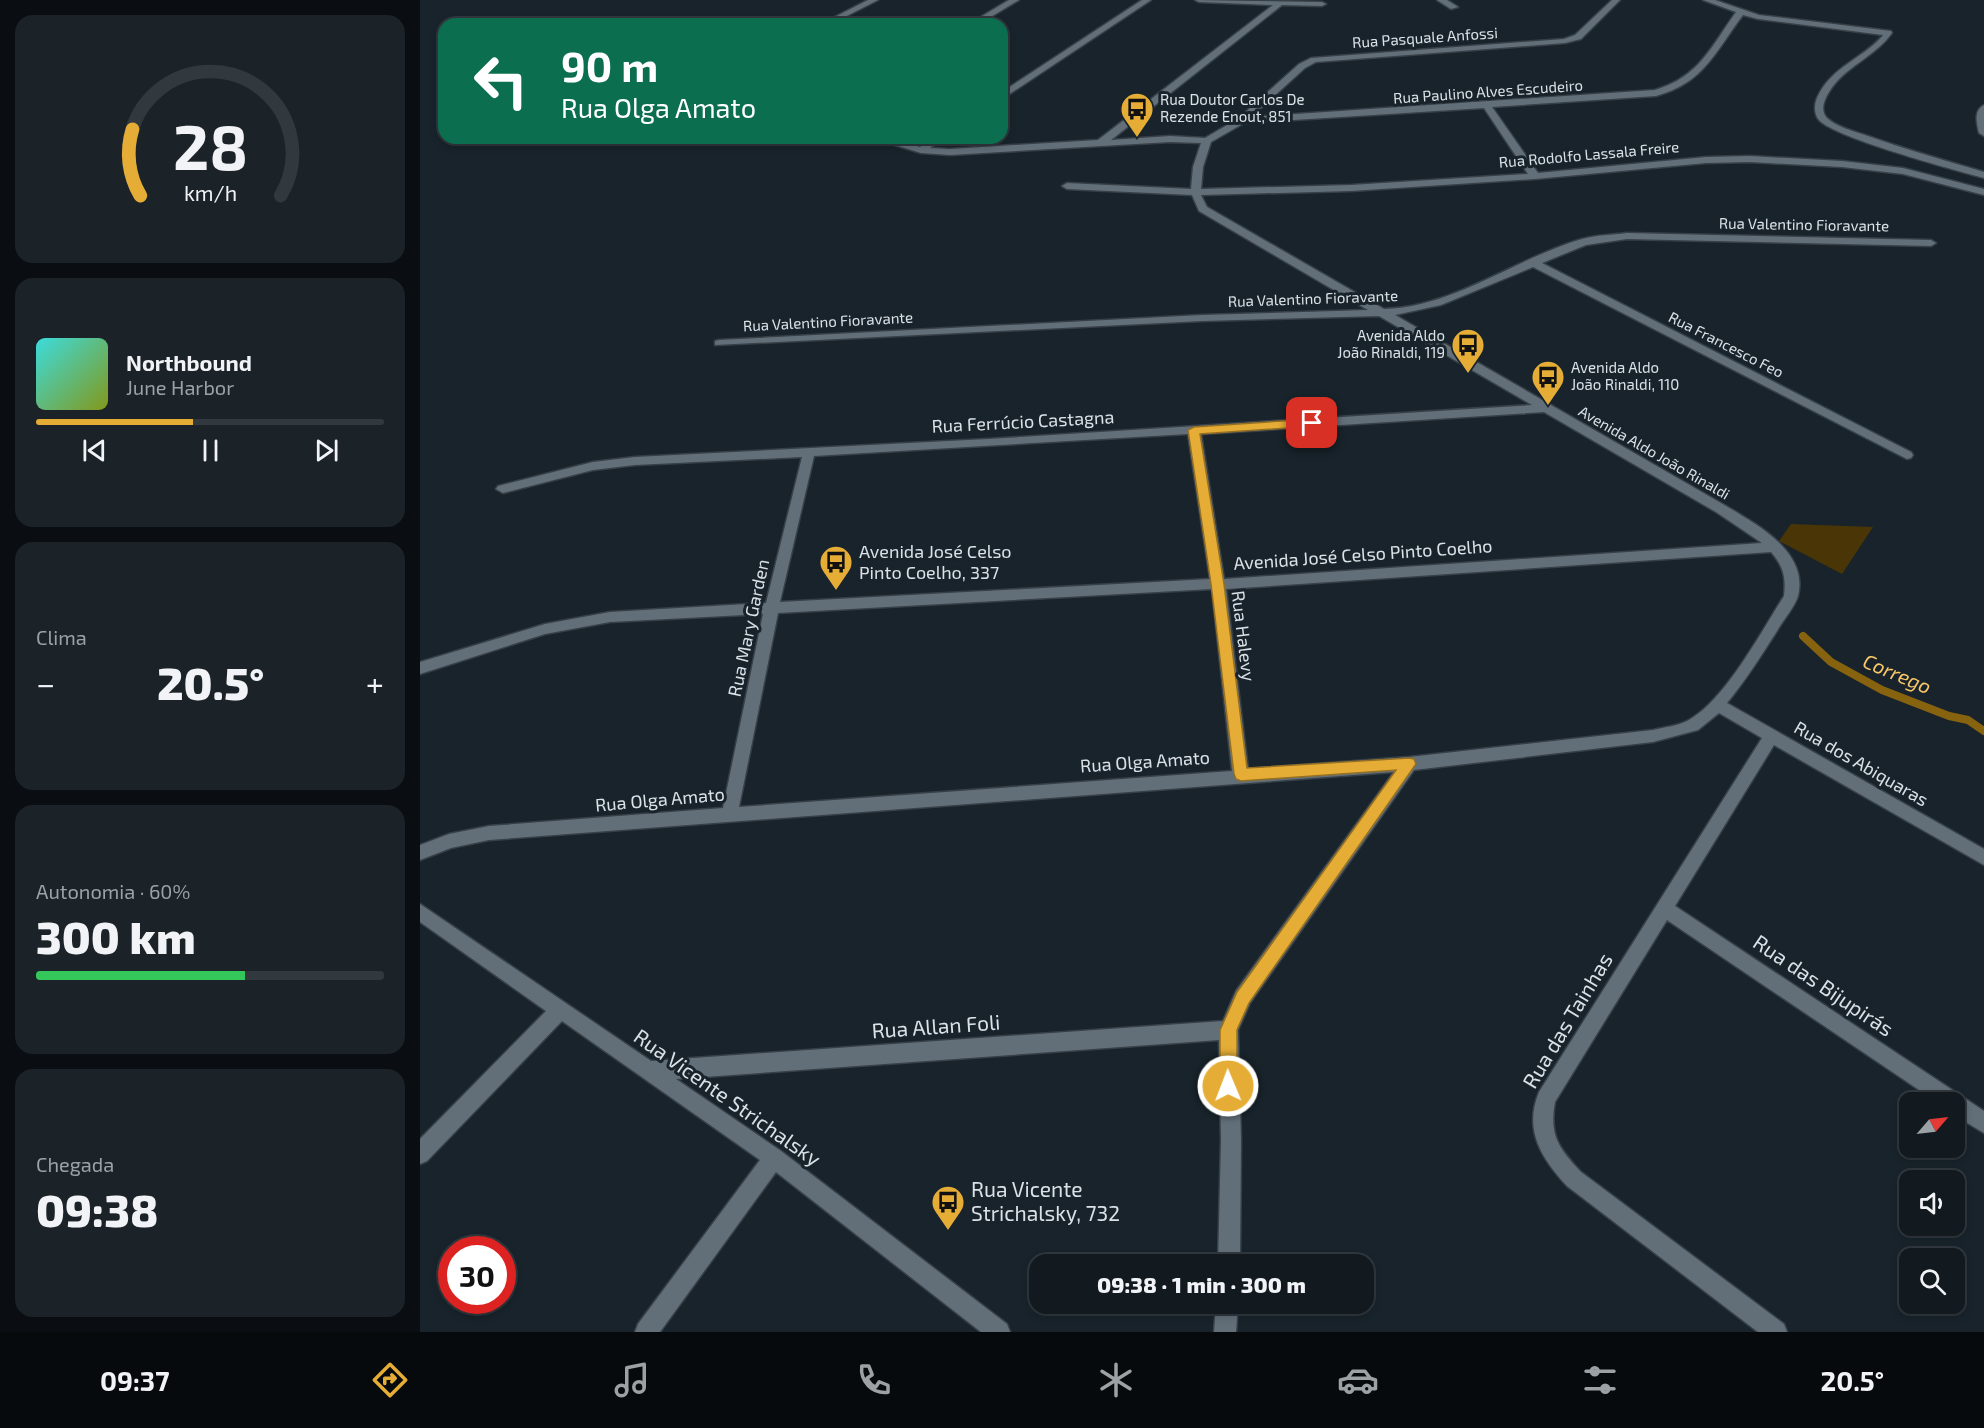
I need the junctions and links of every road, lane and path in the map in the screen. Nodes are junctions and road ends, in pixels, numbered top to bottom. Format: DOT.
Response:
graph roads {
  1 [pos="874,0"];
  2 [pos="1015,0"];
  3 [pos="1147,0"];
  4 [pos="1199,0"];
  5 [pos="1441,0"];
  6 [pos="1617,0"];
  7 [pos="1707,0"];
  8 [pos="1280,3"];
  9 [pos="1322,4"];
  10 [pos="1454,7"];
  11 [pos="1740,13"];
  12 [pos="837,18"];
  13 [pos="984,18"];
  14 [pos="1008,92"];
  15 [pos="1487,106"];
  16 [pos="1984,108"];
  17 [pos="1242,120"];
  18 [pos="1984,133"];
  19 [pos="1207,141"];
  20 [pos="1101,143"];
  21 [pos="900,144"];
  22 [pos="930,144"];
  23 [pos="921,150"];
  24 [pos="1984,175"];
  25 [pos="1535,176"];
  26 [pos="1067,186"];
  27 [pos="1194,192"];
  28 [pos="1984,192"];
  29 [pos="1931,243"];
  30 [pos="1532,262"];
  31 [pos="1379,312"];
  32 [pos="719,343"];
  33 [pos="1547,408"];
  34 [pos="1194,430"];
  35 [pos="809,452"];
  36 [pos="1907,454"];
  37 [pos="503,489"];
  38 [pos="1775,547"];
  39 [pos="1218,584"];
  40 [pos="772,607"];
  41 [pos="420,668"];
  42 [pos="1718,705"];
  43 [pos="1772,735"];
  44 [pos="1409,764"];
  45 [pos="1241,774"];
  46 [pos="730,813"];
  47 [pos="420,853"];
  48 [pos="1984,858"];
  49 [pos="1665,909"];
  50 [pos="420,912"];
  51 [pos="559,1011"];
  52 [pos="1229,1030"];
  53 [pos="648,1071"];
  54 [pos="1938,1092"];
  55 [pos="1965,1110"];
  56 [pos="1984,1123"];
  57 [pos="420,1154"];
  58 [pos="774,1158"];
  59 [pos="1229,1254"];
  60 [pos="1226,1314"];
  61 [pos="646,1332"];
  62 [pos="999,1332"];
  63 [pos="1225,1332"];
  64 [pos="1776,1332"];
  1 -- 12 [label="street"];
  2 -- 13 [label="street"];
  3 -- 14 [label="street"];
  4 -- 8 [label="street"];
  5 -- 10 [label="street"];
  6 -- 17 [label="street, Rua Pasquale Anfossi"];
  7 -- 11 [label="street"];
  8 -- 9 [label="street"];
  8 -- 20 [label="street"];
  11 -- 15 [label="street, Rua Paulino Alves Escudeiro"];
  11 -- 24 [label="street"];
  15 -- 17 [label="street, Rua Paulino Alves Escudeiro"];
  15 -- 25 [label="street"];
  16 -- 18 [label="street"];
  17 -- 19 [label="street, Rua Paulino Alves Escudeiro"];
  19 -- 20 [label="street"];
  19 -- 27 [label="street"];
  20 -- 23 [label="street"];
  21 -- 23 [label="street"];
  22 -- 23 [label="street"];
  25 -- 27 [label="street, Rua Rodolfo Lassala Freire"];
  25 -- 28 [label="street, Rua Rodolfo Lassala Freire"];
  26 -- 27 [label="street, Rua Rodolfo Lassala Freire"];
  27 -- 31 [label="street, Avenida Aldo João Rinaldi"];
  29 -- 30 [label="street, Rua Valentino Fioravante"];
  30 -- 31 [label="street, Rua Valentino Fioravante"];
  30 -- 36 [label="street, Rua Francesco Feo"];
  31 -- 32 [label="street, Rua Valentino Fioravante"];
  31 -- 33 [label="street, Avenida Aldo João Rinaldi"];
  33 -- 34 [label="street, Rua Ferrúcio Castagna"];
  33 -- 38 [label="street, Avenida Aldo João Rinaldi"];
  34 -- 35 [label="street, Rua Ferrúcio Castagna"];
  34 -- 39 [label="street, Rua Halevy"];
  35 -- 37 [label="street, Rua Ferrúcio Castagna"];
  35 -- 40 [label="street, Rua Mary Garden"];
  38 -- 39 [label="street, Avenida José Celso Pinto Coelho"];
  38 -- 42 [label="street, Rua Olga Amato"];
  39 -- 40 [label="street, Avenida José Celso Pinto Coelho"];
  39 -- 45 [label="street, Rua Halevy"];
  40 -- 41 [label="street, Avenida José Celso Pinto Coelho"];
  40 -- 46 [label="street, Rua Mary Garden"];
  42 -- 43 [label="street, Rua dos Abiquaras"];
  42 -- 44 [label="street, Rua Olga Amato"];
  43 -- 48 [label="street, Rua dos Abiquaras"];
  43 -- 49 [label="street, Rua das Tainhas"];
  44 -- 45 [label="street, Rua Olga Amato"];
  44 -- 52 [label="street"];
  45 -- 46 [label="street, Rua Olga Amato"];
  46 -- 47 [label="street, Rua Olga Amato"];
  49 -- 54 [label="street, Rua das Bijupirás"];
  49 -- 64 [label="street, Rua das Tainhas"];
  50 -- 51 [label="street, Rua Vicente Strichalsky"];
  51 -- 53 [label="street, Rua Vicente Strichalsky"];
  51 -- 57 [label="street"];
  52 -- 53 [label="street, Rua Allan Foli"];
  52 -- 59 [label="street"];
  53 -- 58 [label="street, Rua Vicente Strichalsky"];
  55 -- 56 [label="street, Rua das Bijupirás"];
  58 -- 61 [label="street"];
  58 -- 62 [label="street, Rua Vicente Strichalsky"];
  60 -- 63 [label="street"];
}
